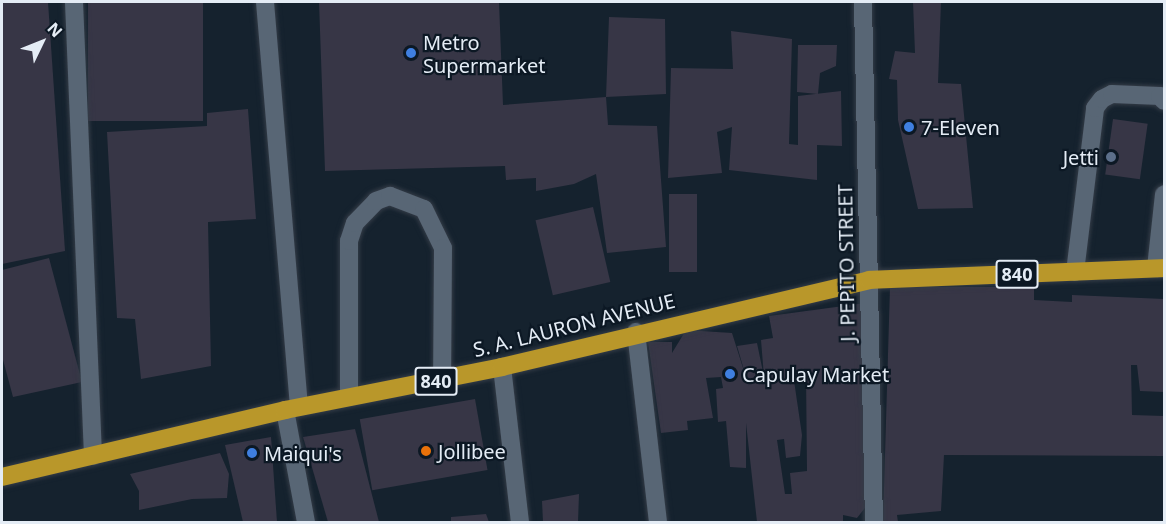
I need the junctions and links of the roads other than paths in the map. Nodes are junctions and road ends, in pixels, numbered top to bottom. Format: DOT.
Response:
graph roads {
  1 [pos="74,2"];
  2 [pos="265,2"];
  3 [pos="863,2"];
  4 [pos="1164,101"];
  5 [pos="1164,194"];
  6 [pos="1160,268"];
  7 [pos="1075,272"];
  8 [pos="869,280"];
  9 [pos="636,332"];
  10 [pos="502,367"];
  11 [pos="442,380"];
  12 [pos="349,397"];
  13 [pos="292,409"];
  14 [pos="93,456"];
  15 [pos="2,477"];
  16 [pos="306,522"];
  17 [pos="520,522"];
  18 [pos="658,522"];
  19 [pos="874,522"];
  1 -- 14 [label="street"];
  2 -- 13 [label="street"];
  3 -- 8 [label="street, J. PEPITO STREET"];
  4 -- 7 [label="street"];
  5 -- 6 [label="street"];
  6 -- 7 [label="highway, S. A. LAURON AVENUE / 840"];
  7 -- 8 [label="highway, S. A. LAURON AVENUE / 840"];
  8 -- 9 [label="highway, S. A. LAURON AVENUE / 840"];
  8 -- 19 [label="street, J. PEPITO STREET"];
  9 -- 10 [label="highway, S. A. LAURON AVENUE / 840"];
  9 -- 18 [label="street"];
  10 -- 11 [label="highway, S. A. LAURON AVENUE / 840"];
  10 -- 17 [label="street"];
  11 -- 12 [label="highway, S. A. LAURON AVENUE / 840"];
  11 -- 12 [label="street"];
  12 -- 13 [label="highway, S. A. LAURON AVENUE / 840"];
  13 -- 14 [label="highway, S. A. LAURON AVENUE / 840"];
  13 -- 16 [label="street"];
  14 -- 15 [label="highway, S. A. LAURON AVENUE / 840"];
}
